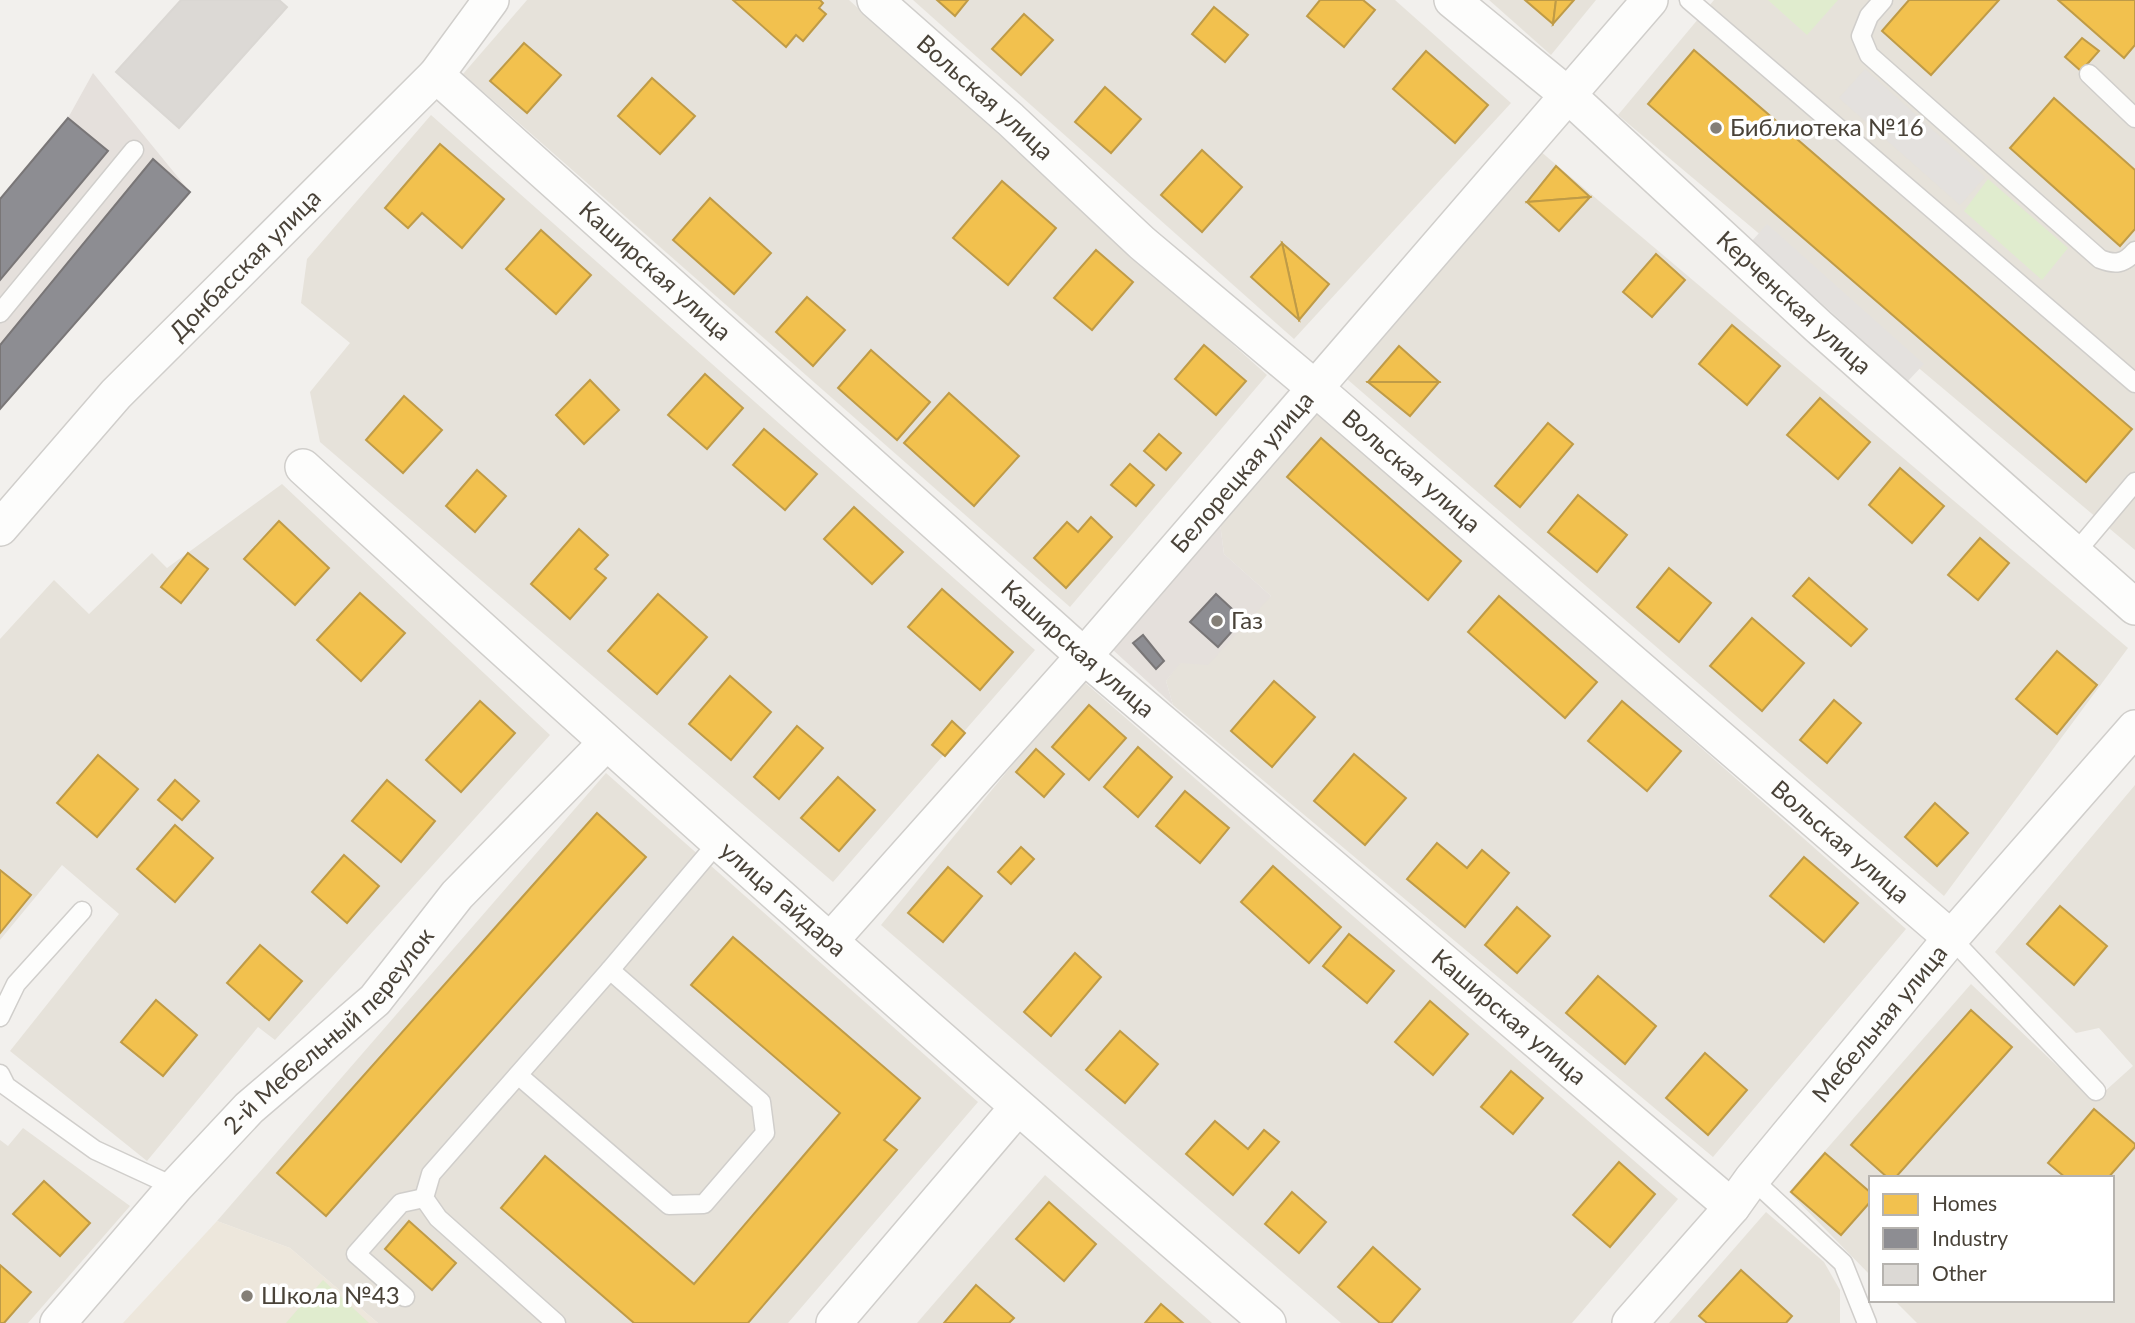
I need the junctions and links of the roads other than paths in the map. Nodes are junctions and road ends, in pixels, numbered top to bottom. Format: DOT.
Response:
graph roads {
  1 [pos="491,0"];
  2 [pos="875,0"];
  3 [pos="1452,0"];
  4 [pos="1650,0"];
  5 [pos="1689,0"];
  6 [pos="1883,0"];
  7 [pos="2089,74"];
  8 [pos="436,75"];
  9 [pos="1569,96"];
  10 [pos="2135,118"];
  11 [pos="134,150"];
  12 [pos="2135,251"];
  13 [pos="0,313"];
  14 [pos="2135,383"];
  15 [pos="1316,389"];
  16 [pos="303,467"];
  17 [pos="2135,482"];
  18 [pos="0,528"];
  19 [pos="2076,552"];
  20 [pos="2135,607"];
  21 [pos="1084,656"];
  22 [pos="2135,728"];
  23 [pos="606,743"];
  24 [pos="719,841"];
  25 [pos="82,911"];
  26 [pos="1951,938"];
  27 [pos="831,940"];
  28 [pos="610,970"];
  29 [pos="0,1017"];
  30 [pos="0,1074"];
  31 [pos="518,1075"];
  32 [pos="2096,1091"];
  33 [pos="1017,1108"];
  34 [pos="175,1187"];
  35 [pos="1742,1193"];
  36 [pos="424,1198"];
  37 [pos="405,1297"];
  38 [pos="58,1323"];
  39 [pos="556,1323"];
  40 [pos="834,1323"];
  41 [pos="1268,1323"];
  42 [pos="1630,1323"];
  43 [pos="1867,1323"];
  1 -- 8 [label="street, Донбасская улица"];
  2 -- 15 [label="street, Вольская улица"];
  3 -- 9 [label="street, Керченская улица"];
  4 -- 9 [label="street, Белорецкая улица"];
  5 -- 14 [label="lane"];
  6 -- 12 [label="lane"];
  7 -- 10 [label="lane"];
  8 -- 18 [label="street, Донбасская улица"];
  8 -- 21 [label="street, Каширская улица"];
  9 -- 15 [label="street, Белорецкая улица"];
  9 -- 19 [label="street, Керченская улица"];
  11 -- 13 [label="lane"];
  15 -- 21 [label="street, Белорецкая улица"];
  15 -- 26 [label="street, Вольская улица"];
  16 -- 23 [label="street, улица Гайдара"];
  17 -- 19 [label="lane"];
  19 -- 20 [label="street, Керченская улица"];
  21 -- 27 [label="street, Белорецкая улица"];
  21 -- 35 [label="street, Каширская улица"];
  22 -- 26 [label="street, Мебельная улица"];
  23 -- 24 [label="street, улица Гайдара"];
  23 -- 34 [label="street, 2-й Мебельный переулок"];
  24 -- 27 [label="street, улица Гайдара"];
  24 -- 28 [label="lane"];
  25 -- 29 [label="lane"];
  26 -- 32 [label="lane"];
  26 -- 35 [label="street, Мебельная улица"];
  27 -- 33 [label="street, улица Гайдара"];
  28 -- 31 [label="lane"];
  28 -- 31 [label="lane"];
  30 -- 34 [label="lane"];
  31 -- 36 [label="lane"];
  33 -- 40 [label="street"];
  33 -- 41 [label="street, улица Гайдара"];
  34 -- 38 [label="street, 2-й Мебельный переулок"];
  35 -- 42 [label="street, Мебельная улица"];
  35 -- 43 [label="lane"];
  36 -- 37 [label="lane"];
  36 -- 39 [label="lane"];
}
